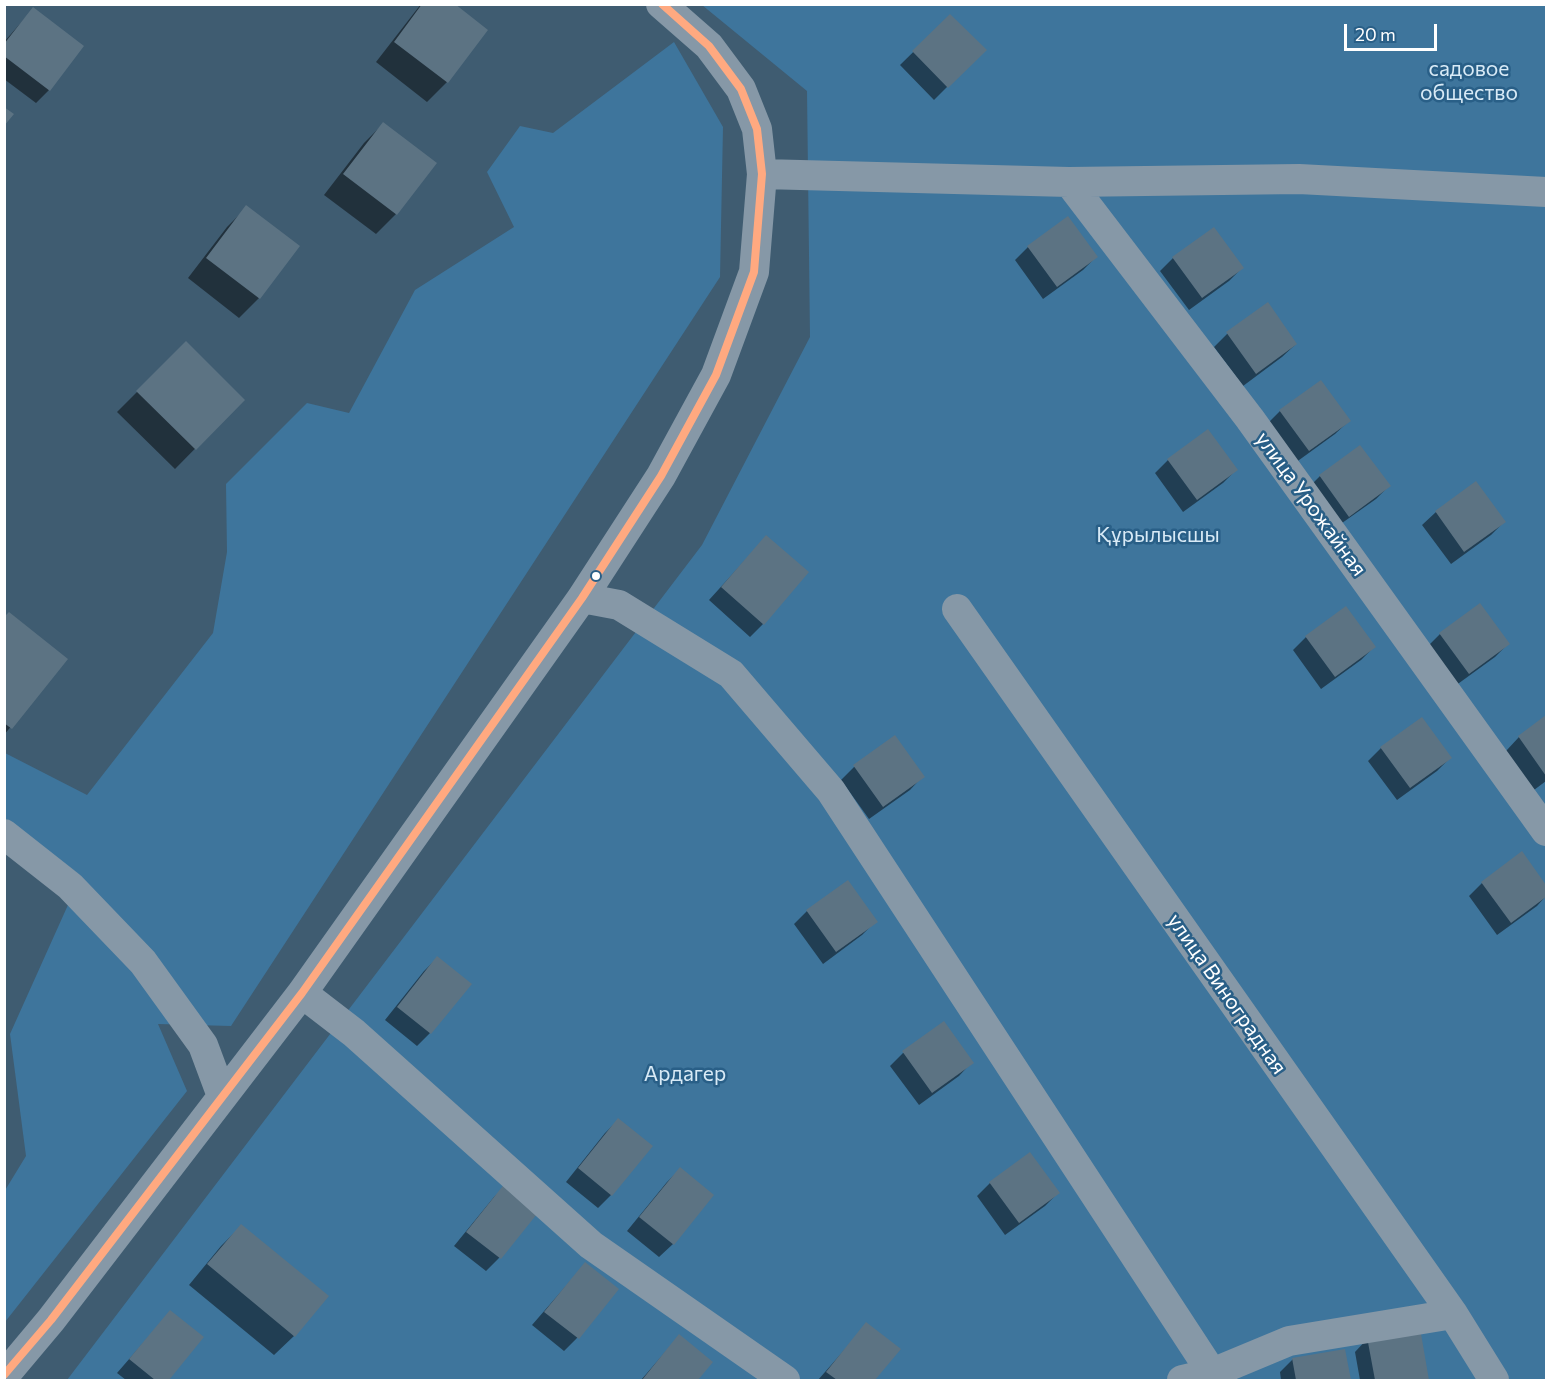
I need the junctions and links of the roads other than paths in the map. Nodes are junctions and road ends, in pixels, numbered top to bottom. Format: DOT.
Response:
graph roads {
  1 [pos="661,4"];
  2 [pos="762,174"];
  3 [pos="1069,182"];
  4 [pos="1546,192"];
  5 [pos="582,598"];
  6 [pos="957,609"];
  7 [pos="1546,831"];
  8 [pos="4,834"];
  9 [pos="302,993"];
  10 [pos="222,1096"];
  11 [pos="1452,1314"];
  12 [pos="1212,1372"];
  13 [pos="4,1376"];
  14 [pos="785,1380"];
  15 [pos="1182,1380"];
  16 [pos="1494,1380"];
  1 -- 2 [label="street"];
  2 -- 3 [label="street"];
  2 -- 5 [label="street"];
  3 -- 4 [label="street"];
  3 -- 7 [label="street, улица Урожайная"];
  5 -- 9 [label="street"];
  5 -- 12 [label="street"];
  6 -- 11 [label="street, улица Виноградная"];
  8 -- 10 [label="street"];
  9 -- 10 [label="street"];
  9 -- 14 [label="street"];
  10 -- 13 [label="street"];
  11 -- 12 [label="street"];
  11 -- 16 [label="street, улица Виноградная"];
  12 -- 15 [label="street"];
}
